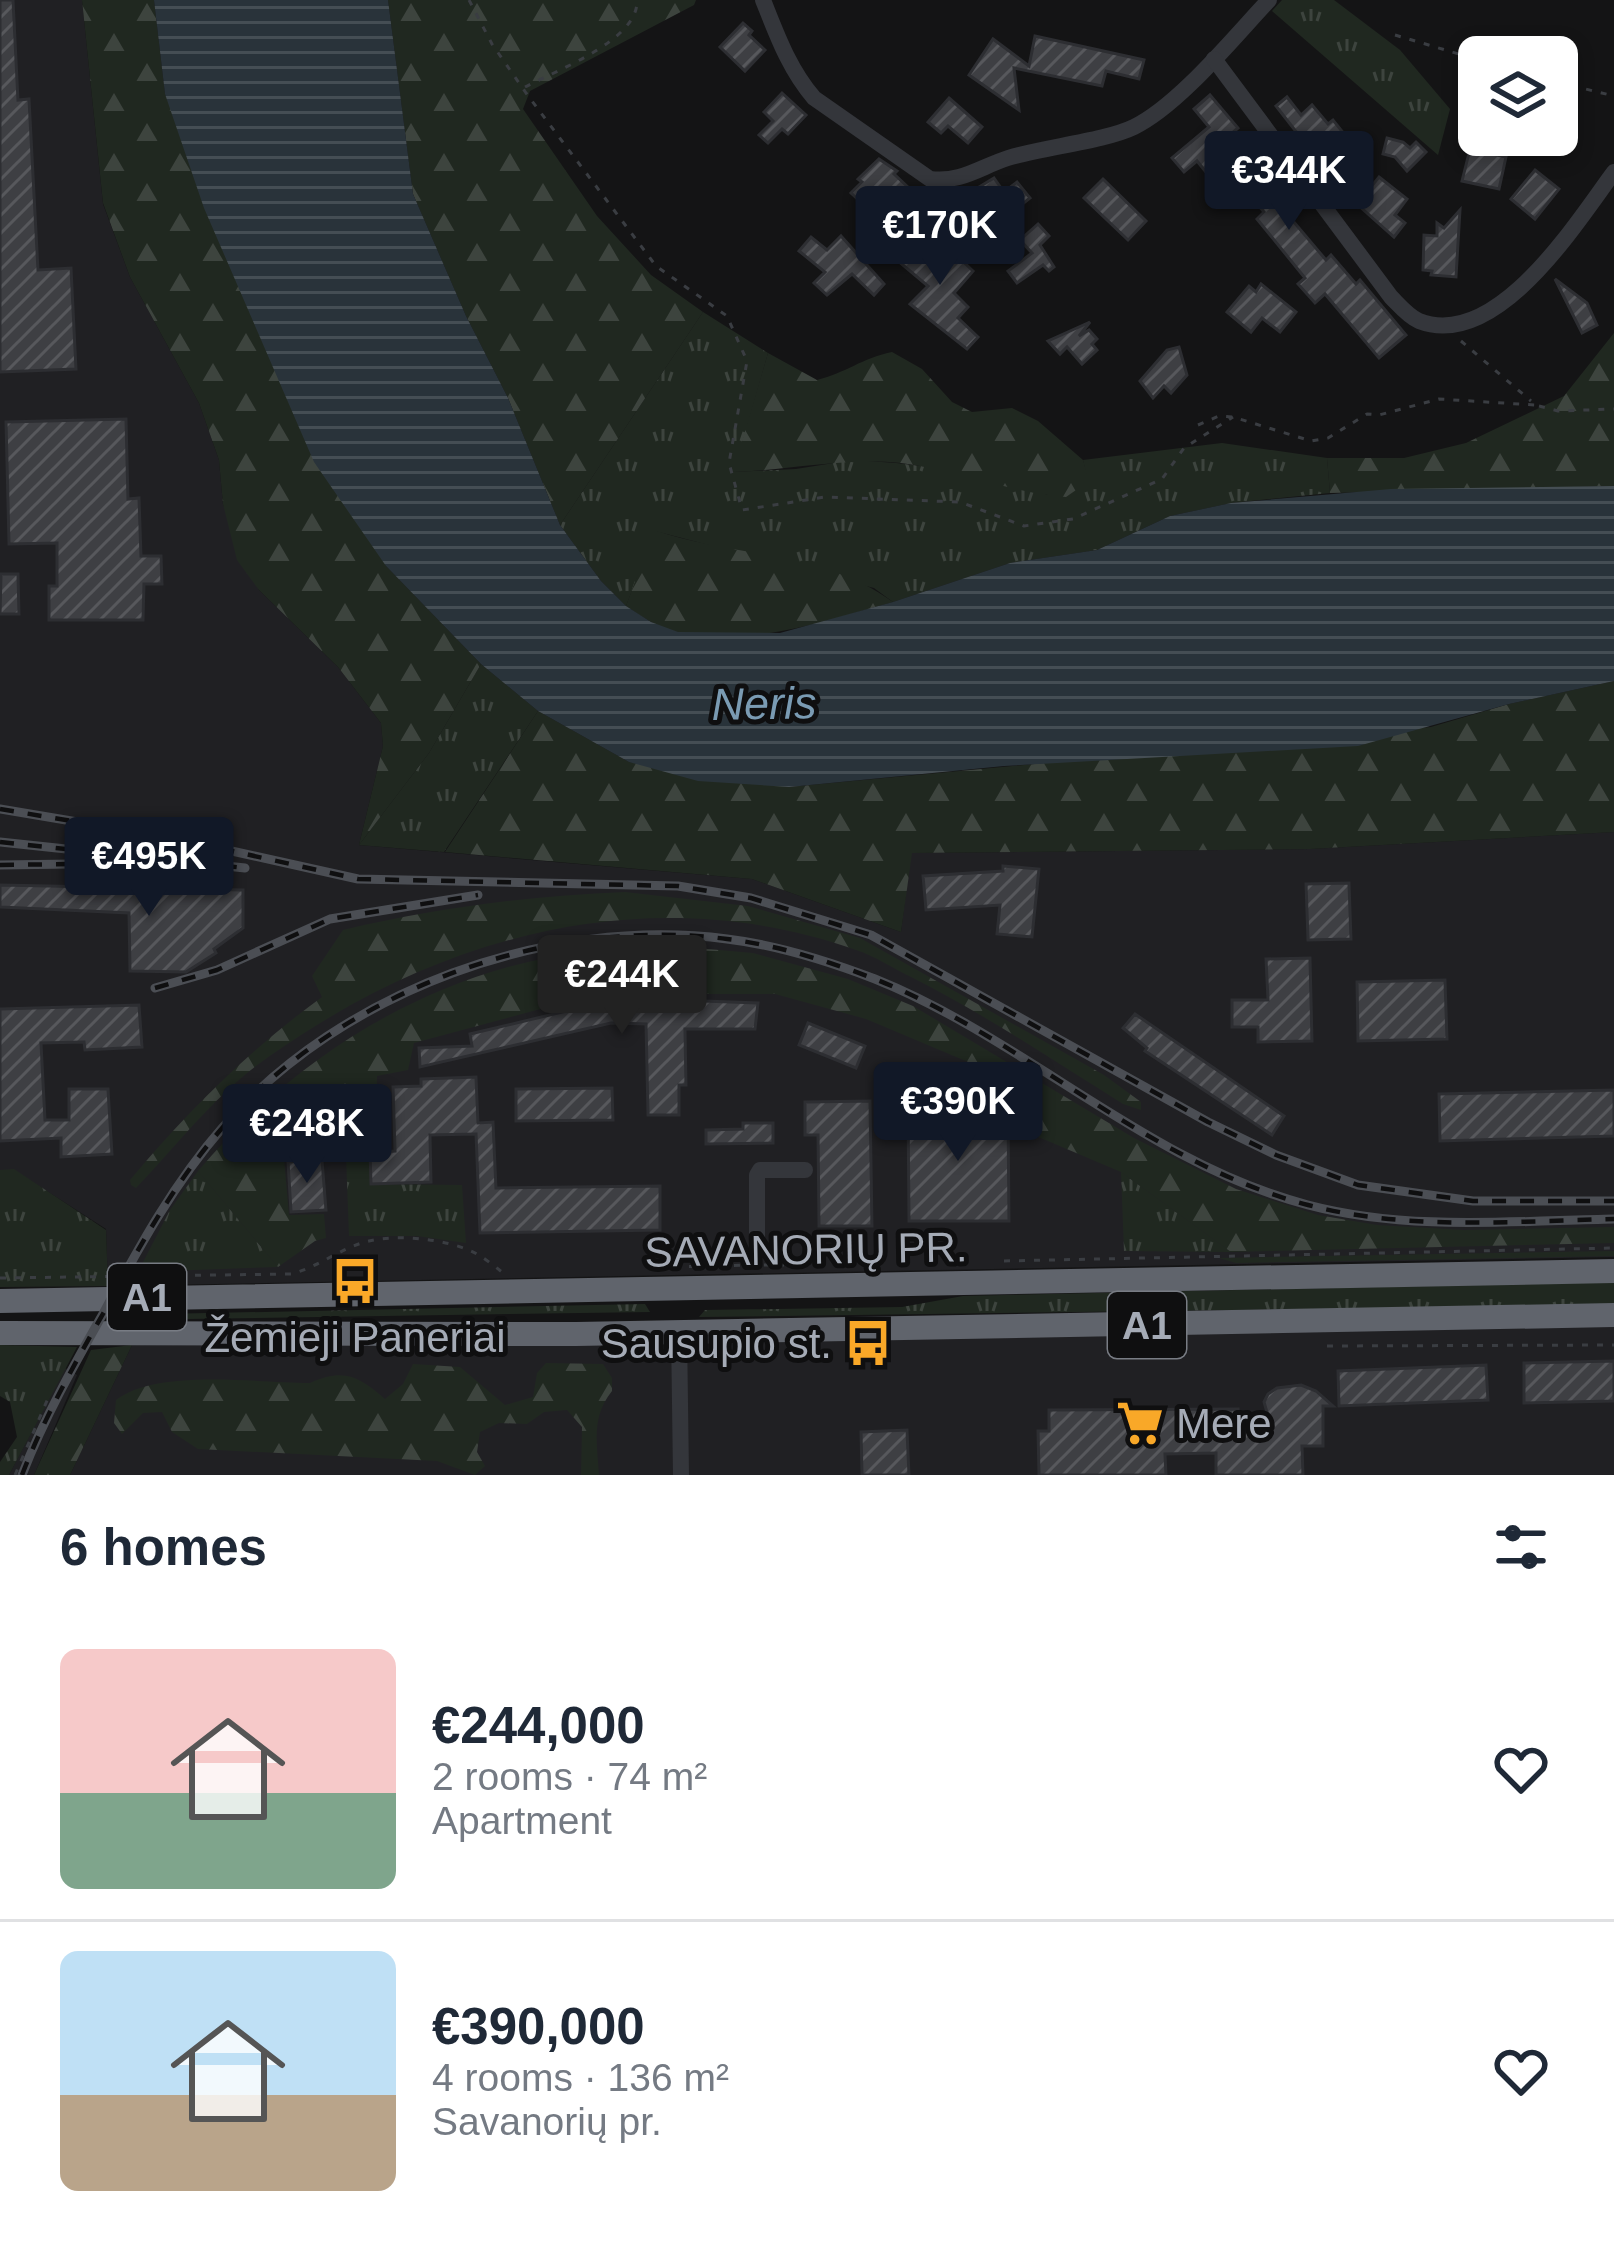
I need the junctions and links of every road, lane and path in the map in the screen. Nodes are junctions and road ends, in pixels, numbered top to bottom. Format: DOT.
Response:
graph roads {
  1 [pos="469,0"];
  2 [pos="637,0"];
  3 [pos="763,0"];
  4 [pos="1269,0"];
  5 [pos="1395,35"];
  6 [pos="1458,54"];
  7 [pos="1214,59"];
  8 [pos="1578,87"];
  9 [pos="523,88"];
  10 [pos="1614,96"];
  11 [pos="1614,172"];
  12 [pos="1440,323"];
  13 [pos="1535,405"];
  14 [pos="1614,409"];
  15 [pos="1233,418"];
  16 [pos="1198,425"];
  17 [pos="805,1170"];
  18 [pos="1614,1248"];
  19 [pos="757,1250"];
  20 [pos="1113,1258"];
  21 [pos="1614,1271"];
  22 [pos="502,1272"];
  23 [pos="0,1278"];
  24 [pos="679,1290"];
  25 [pos="0,1301"];
  26 [pos="1614,1315"];
  27 [pos="680,1331"];
  28 [pos="0,1333"];
  29 [pos="1614,1345"];
  30 [pos="1327,1346"];
  31 [pos="49,1396"];
  32 [pos="15,1475"];
  33 [pos="680,1475"];
  1 -- 9 [label="path"];
  2 -- 9 [label="path"];
  3 -- 7 [label="street"];
  4 -- 7 [label="street"];
  5 -- 6 [label="path"];
  7 -- 12 [label="street"];
  8 -- 10 [label="path"];
  9 -- 15 [label="path"];
  11 -- 12 [label="street"];
  12 -- 13 [label="path"];
  13 -- 14 [label="path"];
  13 -- 15 [label="path"];
  15 -- 16 [label="path"];
  17 -- 19 [label="street"];
  18 -- 20 [label="path"];
  21 -- 24 [label="highway, SAVANORIŲ PR. / A1"];
  22 -- 23 [label="path"];
  24 -- 25 [label="highway, SAVANORIŲ PR. / A1"];
  24 -- 27 [label="highway"];
  26 -- 27 [label="highway, SAVANORIŲ PR. / A1"];
  27 -- 28 [label="highway, SAVANORIŲ PR. / A1"];
  27 -- 33 [label="street"];
  29 -- 30 [label="path"];
  31 -- 32 [label="path"];
}
